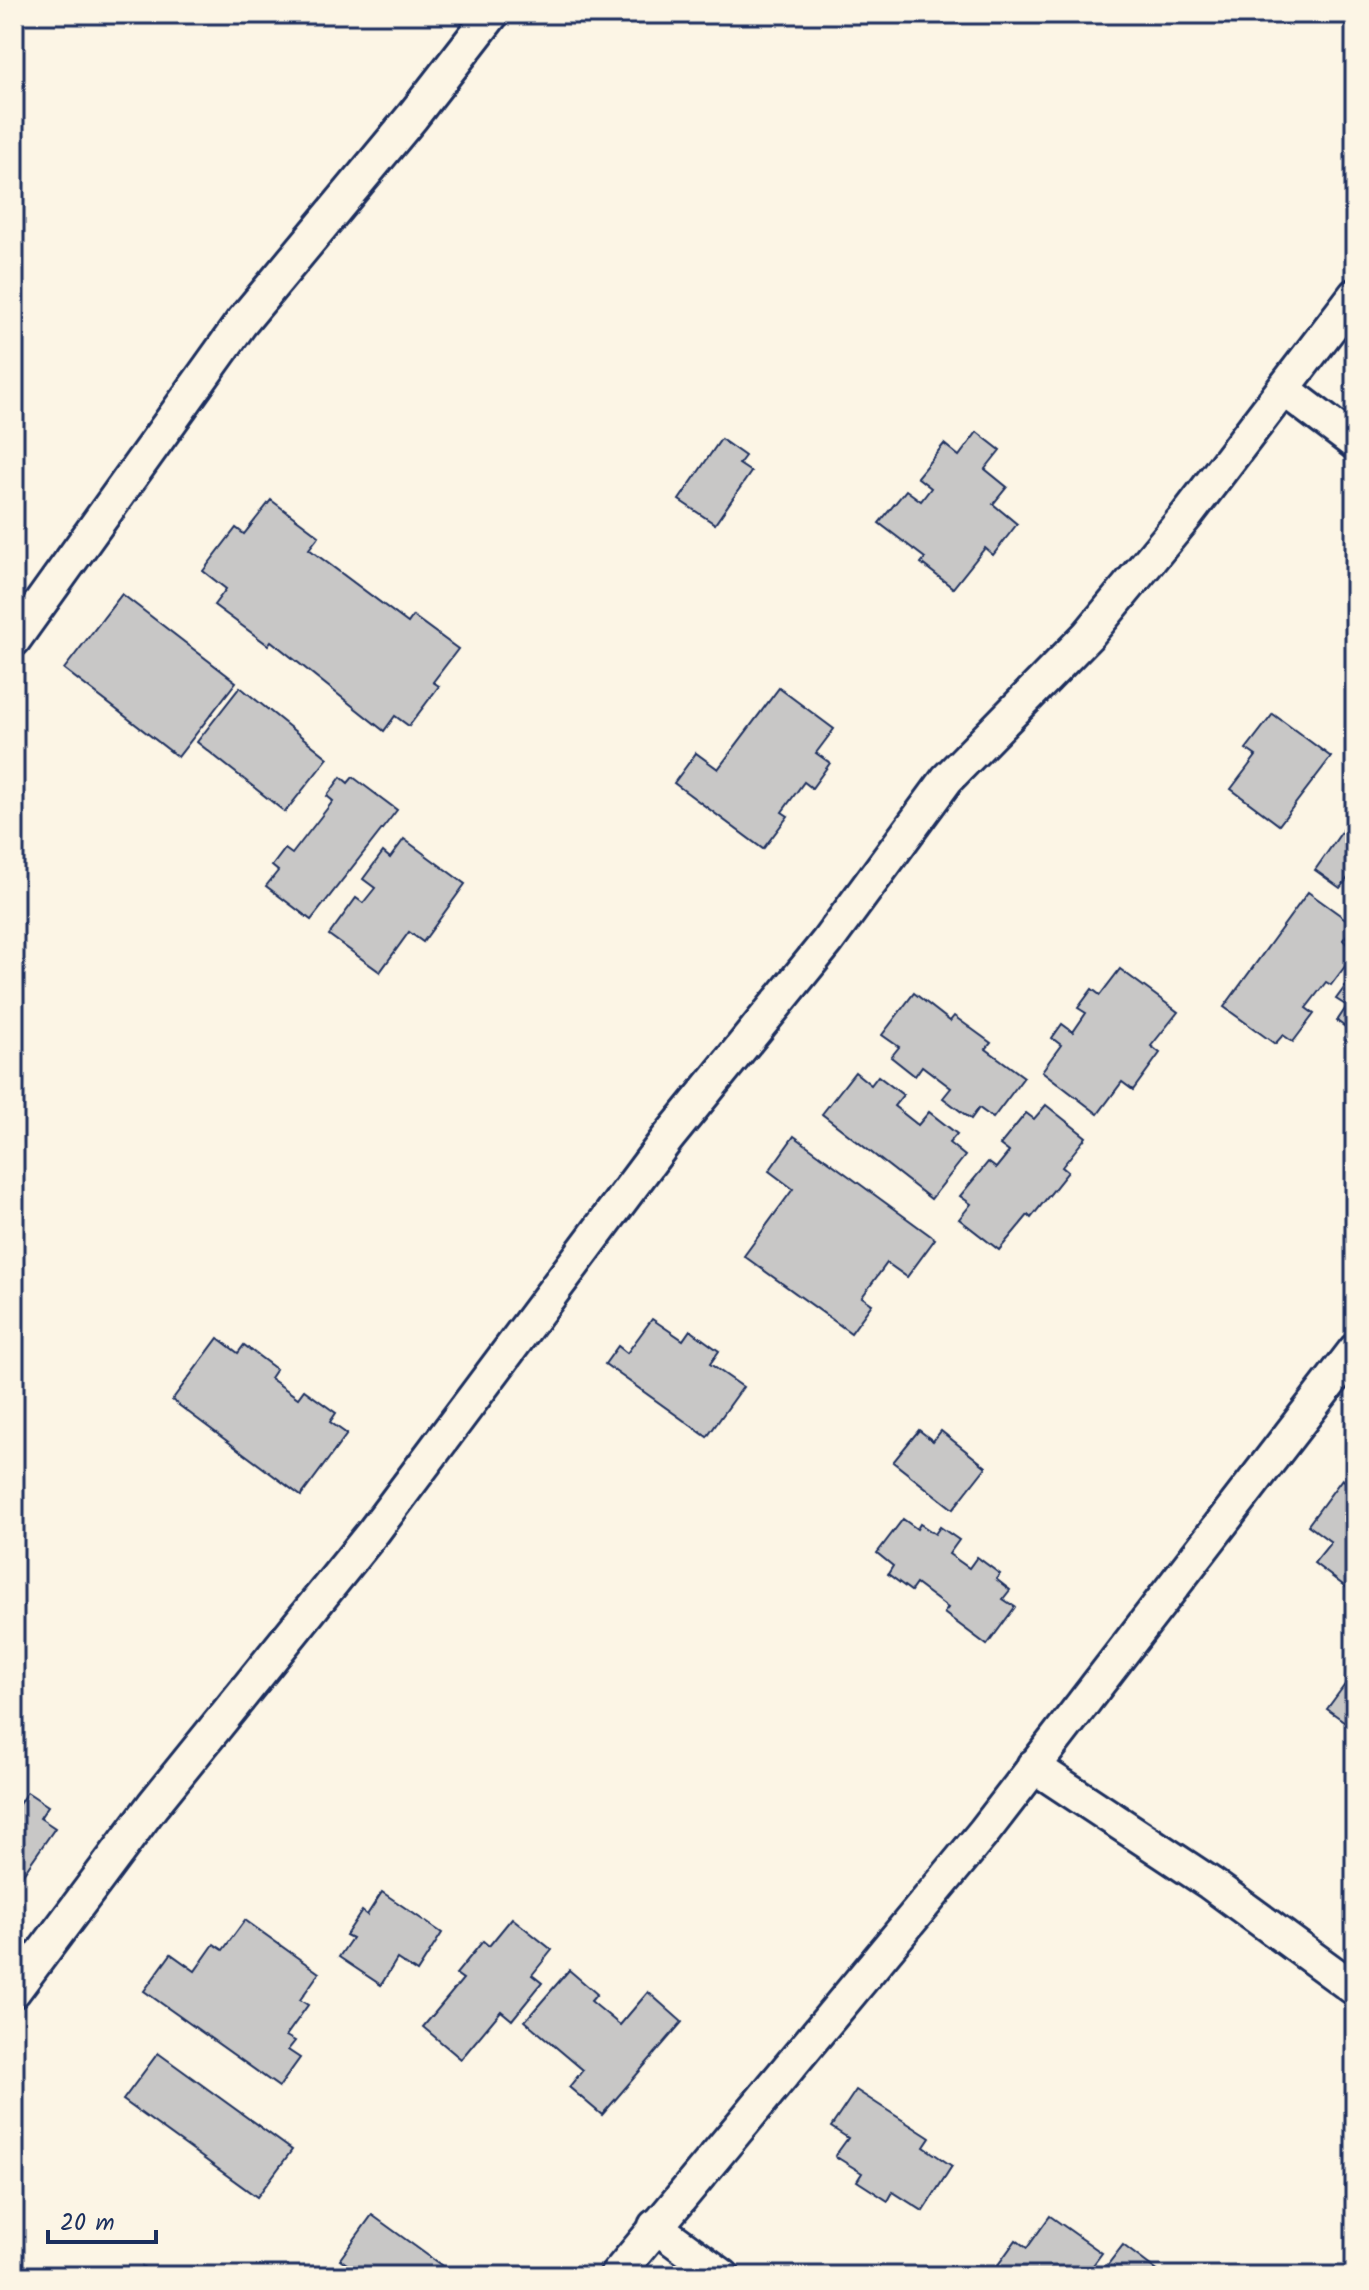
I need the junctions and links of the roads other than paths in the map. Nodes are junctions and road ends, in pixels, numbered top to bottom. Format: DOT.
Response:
graph roads {
  1 [pos="492,14"];
  2 [pos="1355,295"];
  3 [pos="1285,390"];
  4 [pos="1355,443"];
  5 [pos="14,640"];
  6 [pos="1355,1350"];
  7 [pos="1033,1766"];
  8 [pos="1355,1989"];
  9 [pos="14,1991"];
  10 [pos="655,2226"];
  11 [pos="616,2276"];
  12 [pos="723,2276"];
  1 -- 5 [label="street"];
  2 -- 3 [label="street"];
  3 -- 4 [label="street"];
  3 -- 9 [label="street"];
  6 -- 7 [label="street"];
  7 -- 8 [label="street"];
  7 -- 10 [label="street"];
  10 -- 11 [label="street"];
  10 -- 12 [label="street"];
}
